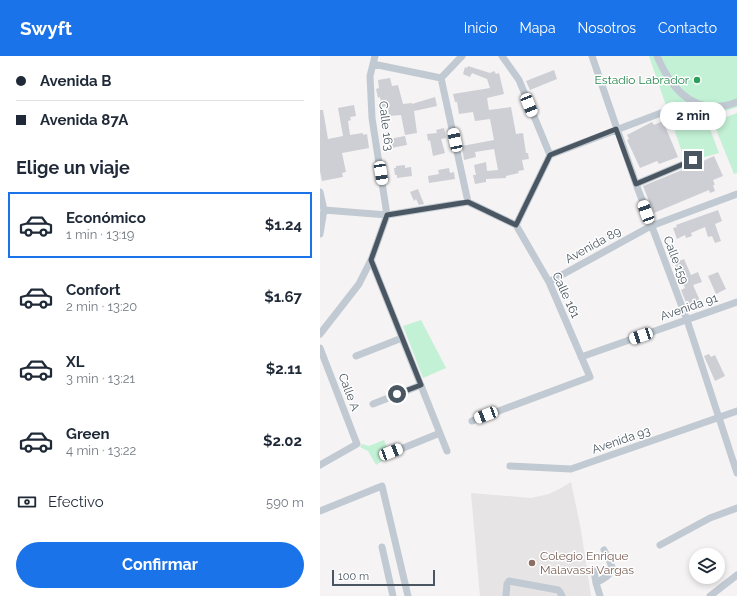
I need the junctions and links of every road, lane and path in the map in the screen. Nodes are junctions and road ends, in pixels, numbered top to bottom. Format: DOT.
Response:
graph roads {
  1 [pos="375,56"];
  2 [pos="462,56"];
  3 [pos="502,56"];
  4 [pos="592,56"];
  5 [pos="658,56"];
  6 [pos="373,64"];
  7 [pos="441,78"];
  8 [pos="737,102"];
  9 [pos="661,113"];
  10 [pos="616,129"];
  11 [pos="550,155"];
  12 [pos="693,160"];
  13 [pos="636,184"];
  14 [pos="320,192"];
  15 [pos="737,194"];
  16 [pos="468,202"];
  17 [pos="324,210"];
  18 [pos="387,215"];
  19 [pos="516,225"];
  20 [pos="651,226"];
  21 [pos="320,234"];
  22 [pos="371,260"];
  23 [pos="549,282"];
  24 [pos="737,302"];
  25 [pos="687,320"];
  26 [pos="320,334"];
  27 [pos="402,338"];
  28 [pos="320,348"];
  29 [pos="356,356"];
  30 [pos="581,356"];
  31 [pos="421,385"];
  32 [pos="373,404"];
  33 [pos="737,411"];
  34 [pos="718,417"];
  35 [pos="472,421"];
  36 [pos="440,433"];
  37 [pos="447,451"];
  38 [pos="391,452"];
  39 [pos="320,465"];
  40 [pos="510,466"];
  41 [pos="737,473"];
  42 [pos="737,508"];
  43 [pos="320,512"];
  44 [pos="660,545"];
  45 [pos="382,547"];
  46 [pos="604,550"];
  47 [pos="594,571"];
  48 [pos="737,575"];
  49 [pos="596,583"];
  50 [pos="393,596"];
  51 [pos="408,596"];
  52 [pos="506,596"];
  53 [pos="562,596"];
  54 [pos="600,596"];
  55 [pos="710,596"];
  1 -- 6 [label="street, Calle 163"];
  2 -- 7 [label="street"];
  3 -- 11 [label="street"];
  4 -- 10 [label="street, Calle 159"];
  5 -- 8 [label="street"];
  6 -- 7 [label="street"];
  6 -- 18 [label="street, Calle 163"];
  7 -- 16 [label="street"];
  9 -- 10 [label="street"];
  10 -- 11 [label="street"];
  10 -- 13 [label="street, Calle 159"];
  11 -- 19 [label="street"];
  12 -- 13 [label="street"];
  13 -- 20 [label="street, Calle 159"];
  14 -- 17 [label="street"];
  15 -- 20 [label="street, Avenida 89"];
  16 -- 18 [label="street"];
  16 -- 19 [label="street"];
  17 -- 18 [label="street"];
  17 -- 21 [label="street"];
  18 -- 22 [label="street, Calle 163"];
  19 -- 23 [label="street, Calle 161"];
  20 -- 23 [label="street, Avenida 89"];
  20 -- 25 [label="street, Calle 159"];
  22 -- 26 [label="street"];
  22 -- 27 [label="street"];
  23 -- 30 [label="street, Calle 161"];
  24 -- 25 [label="street, Avenida 91"];
  25 -- 30 [label="street, Avenida 91"];
  25 -- 34 [label="street, Calle 159"];
  27 -- 29 [label="street"];
  27 -- 31 [label="street"];
  28 -- 39 [label="street, Calle A"];
  30 -- 35 [label="street, Calle 161"];
  31 -- 32 [label="street"];
  31 -- 36 [label="street"];
  33 -- 34 [label="street, Avenida 93"];
  34 -- 40 [label="street, Avenida 93"];
  34 -- 41 [label="street, Calle 159"];
  36 -- 37 [label="street"];
  36 -- 38 [label="street"];
  42 -- 44 [label="street"];
  43 -- 51 [label="street"];
  45 -- 50 [label="street"];
  46 -- 49 [label="street"];
  47 -- 49 [label="street"];
  48 -- 55 [label="street"];
  49 -- 54 [label="street"];
  52 -- 53 [label="street"];
}
